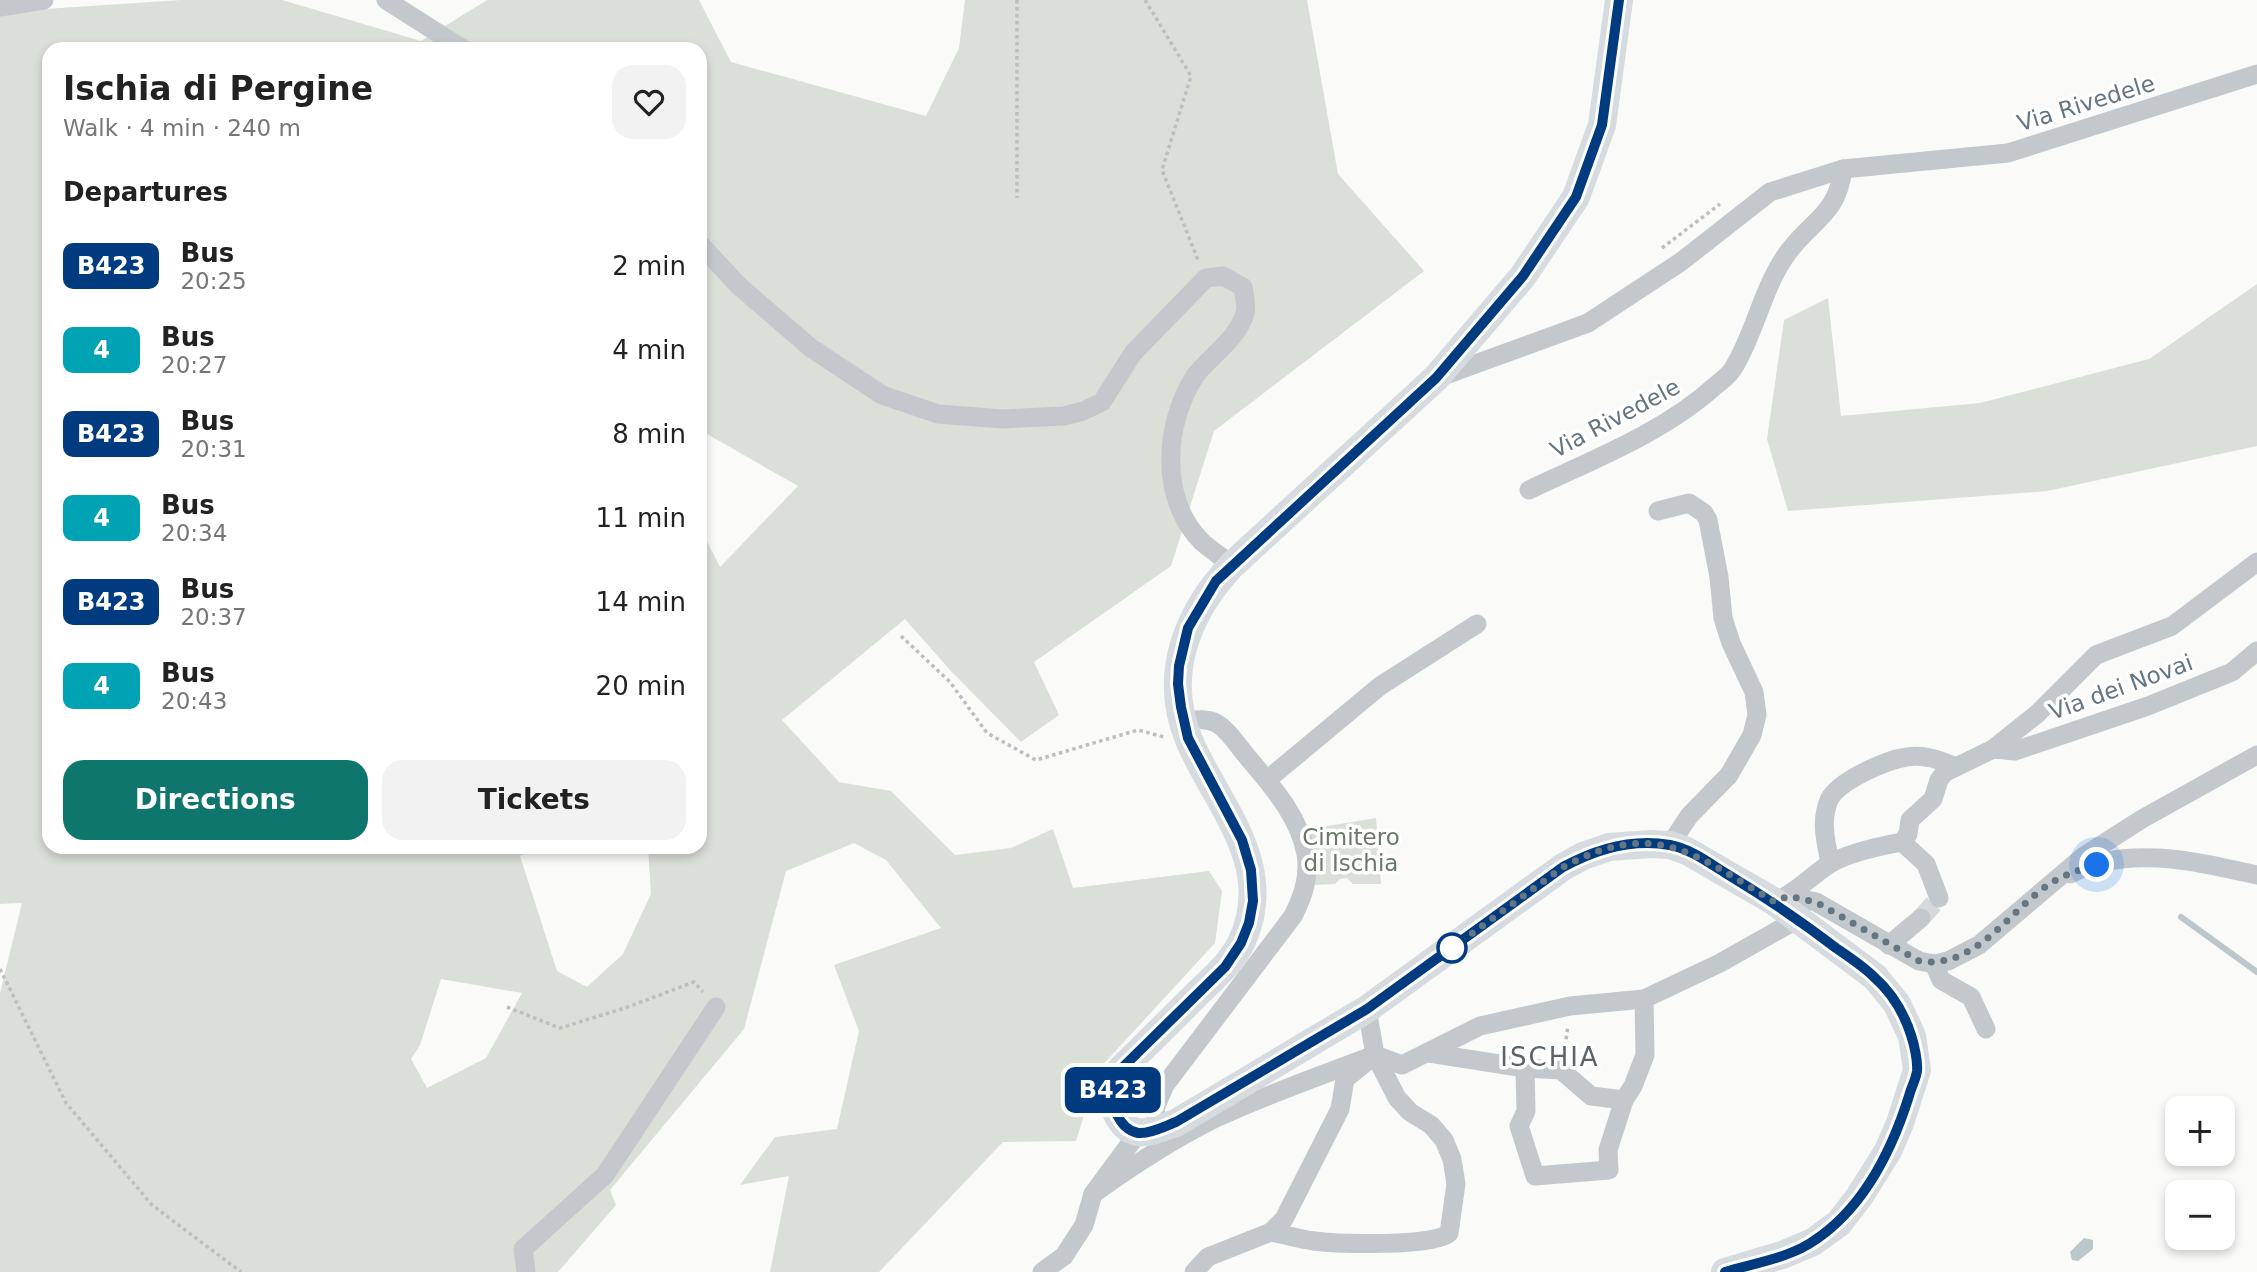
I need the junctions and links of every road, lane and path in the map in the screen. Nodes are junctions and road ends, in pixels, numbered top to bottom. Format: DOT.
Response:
graph roads {
  1 [pos="44,0"];
  2 [pos="386,0"];
  3 [pos="1017,0"];
  4 [pos="1145,0"];
  5 [pos="1619,0"];
  6 [pos="0,7"];
  7 [pos="452,42"];
  8 [pos="2257,74"];
  9 [pos="1843,169"];
  10 [pos="1017,198"];
  11 [pos="707,252"];
  12 [pos="1206,278"];
  13 [pos="1436,378"];
  14 [pos="1529,490"];
  15 [pos="1658,511"];
  16 [pos="2257,562"];
  17 [pos="1224,573"];
  18 [pos="1477,624"];
  19 [pos="901,636"];
  20 [pos="2257,651"];
  21 [pos="1186,729"];
  22 [pos="1993,749"];
  23 [pos="2257,755"];
  24 [pos="1954,766"];
  25 [pos="1267,780"];
  26 [pos="1902,842"];
  27 [pos="1670,845"];
  28 [pos="1830,863"];
  29 [pos="2257,875"];
  30 [pos="2050,884"];
  31 [pos="1939,898"];
  32 [pos="1787,906"];
  33 [pos="1921,918"];
  34 [pos="1889,945"];
  35 [pos="1941,962"];
  36 [pos="0,969"];
  37 [pos="1644,999"];
  38 [pos="507,1007"];
  39 [pos="716,1007"];
  40 [pos="1367,1009"];
  41 [pos="1569,1019"];
  42 [pos="1986,1029"];
  43 [pos="1429,1053"];
  44 [pos="1375,1055"];
  45 [pos="1525,1068"];
  46 [pos="1561,1070"];
  47 [pos="1624,1100"];
  48 [pos="1148,1131"];
  49 [pos="1093,1194"];
  50 [pos="1271,1232"];
  51 [pos="241,1272"];
  52 [pos="526,1272"];
  53 [pos="1042,1272"];
  54 [pos="1194,1272"];
  55 [pos="1725,1272"];
  1 -- 6 [label="street"];
  2 -- 7 [label="street"];
  3 -- 10 [label="path"];
  4 -- 12 [label="path"];
  5 -- 13 [label="street"];
  8 -- 9 [label="street, Via Rivedele"];
  9 -- 13 [label="street, Via Rivedele"];
  9 -- 14 [label="street, Via Rivedele"];
  11 -- 12 [label="street"];
  12 -- 17 [label="street"];
  13 -- 17 [label="street"];
  15 -- 27 [label="street"];
  16 -- 22 [label="street, Via dei Novai"];
  17 -- 21 [label="street"];
  18 -- 25 [label="street"];
  19 -- 21 [label="path"];
  20 -- 22 [label="street, Via dei Novai"];
  21 -- 25 [label="street"];
  21 -- 48 [label="street"];
  22 -- 24 [label="street, Via dei Novai"];
  23 -- 30 [label="street"];
  24 -- 26 [label="street"];
  24 -- 28 [label="street"];
  25 -- 48 [label="street"];
  26 -- 28 [label="street"];
  26 -- 31 [label="street"];
  27 -- 32 [label="street"];
  27 -- 40 [label="street"];
  28 -- 32 [label="street"];
  29 -- 30 [label="street"];
  30 -- 35 [label="street"];
  32 -- 34 [label="street"];
  32 -- 37 [label="street"];
  32 -- 55 [label="street"];
  33 -- 34 [label="street"];
  34 -- 35 [label="street"];
  35 -- 42 [label="street"];
  36 -- 51 [label="path"];
  37 -- 43 [label="street"];
  37 -- 47 [label="street"];
  38 -- 39 [label="path"];
  39 -- 52 [label="street"];
  40 -- 44 [label="street"];
  40 -- 48 [label="street"];
  41 -- 46 [label="path"];
  43 -- 44 [label="street"];
  43 -- 45 [label="street"];
  44 -- 49 [label="street"];
  44 -- 50 [label="street"];
  44 -- 50 [label="street"];
  45 -- 46 [label="street"];
  45 -- 47 [label="street"];
  46 -- 47 [label="street"];
  48 -- 49 [label="street"];
  49 -- 53 [label="street"];
  50 -- 54 [label="street"];
}
